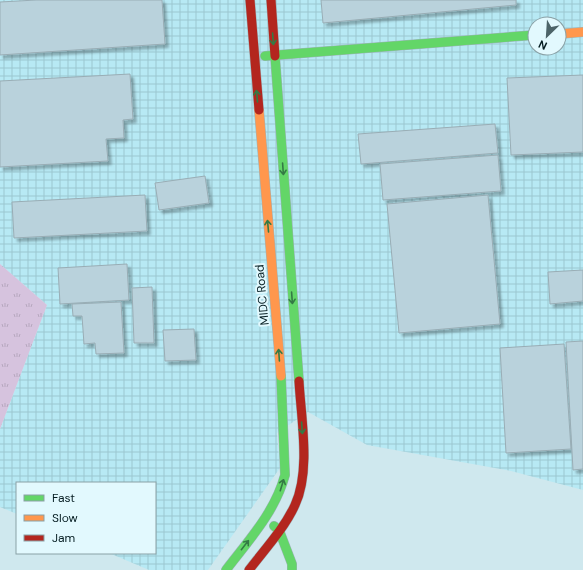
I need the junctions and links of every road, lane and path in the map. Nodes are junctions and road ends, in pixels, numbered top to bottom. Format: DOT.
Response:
graph roads {
  1 [pos="250,0"];
  2 [pos="271,0"];
  3 [pos="583,32"];
  4 [pos="567,33"];
  5 [pos="527,37"];
  6 [pos="275,56"];
  7 [pos="254,57"];
  8 [pos="265,520"];
  9 [pos="279,530"];
  10 [pos="226,570"];
  11 [pos="249,570"];
  12 [pos="292,570"];
  1 -- 7 [label="street, MIDC Road"];
  2 -- 6 [label="street, one-way"];
  3 -- 4 [label="street"];
  5 -- 6 [label="street"];
  6 -- 7 [label="street"];
  6 -- 9 [label="street, one-way"];
  8 -- 7 [label="street, MIDC Road, one-way"];
  8 -- 9 [label="street"];
  10 -- 8 [label="street, MIDC Road, one-way"];
  9 -- 11 [label="street"];
  9 -- 12 [label="street"];
}
